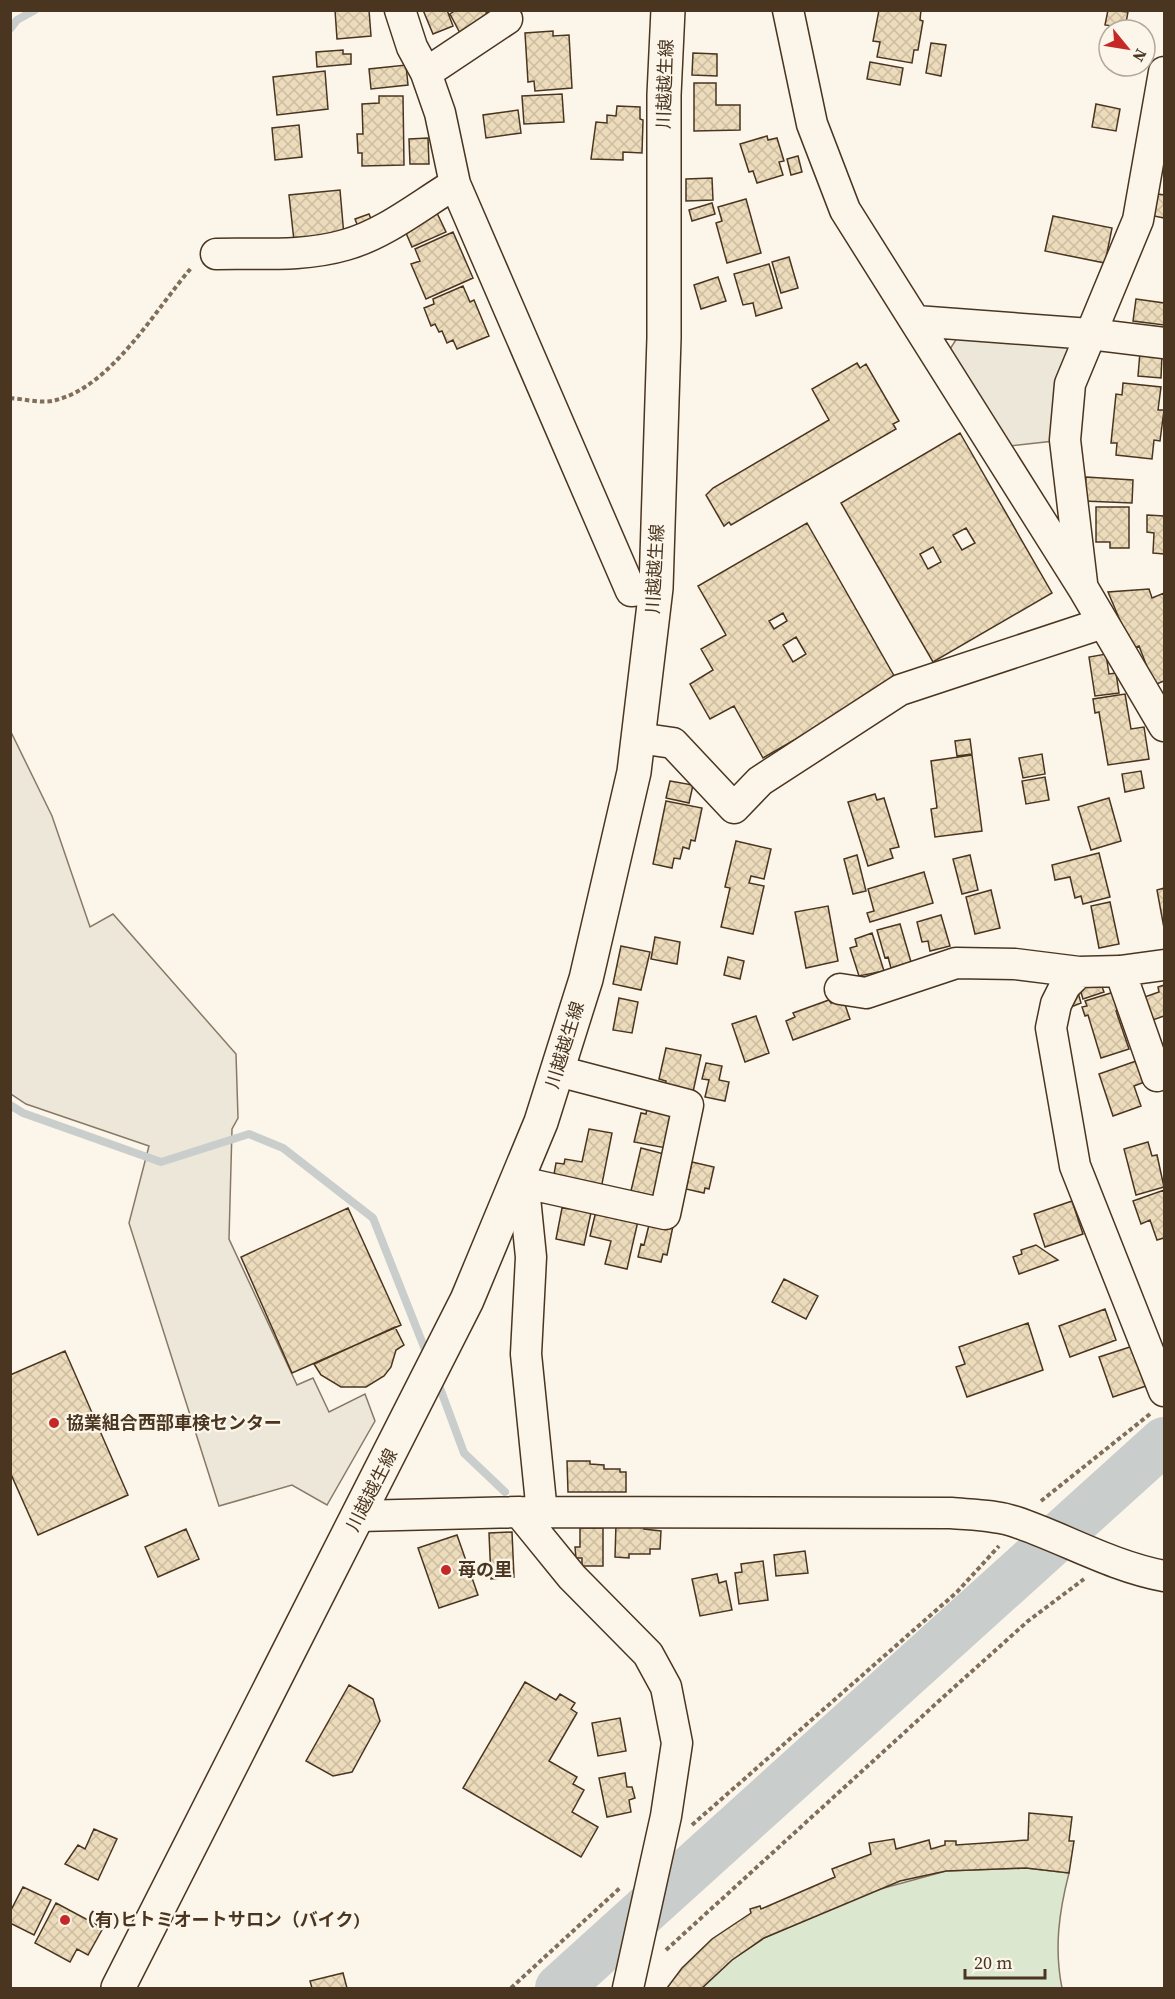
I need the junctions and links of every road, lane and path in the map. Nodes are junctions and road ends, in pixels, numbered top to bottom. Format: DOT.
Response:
graph roads {
  1 [pos="400,10"];
  2 [pos="668,10"];
  3 [pos="788,10"];
  4 [pos="509,13"];
  5 [pos="1164,72"];
  6 [pos="426,73"];
  7 [pos="455,184"];
  8 [pos="216,254"];
  9 [pos="916,321"];
  10 [pos="1090,334"];
  11 [pos="1164,343"];
  12 [pos="10,398"];
  13 [pos="656,588"];
  14 [pos="1083,588"];
  15 [pos="1103,623"];
  16 [pos="1164,726"];
  17 [pos="638,738"];
  18 [pos="1164,965"];
  19 [pos="1120,971"];
  20 [pos="1079,972"];
  21 [pos="840,989"];
  22 [pos="558,1071"];
  23 [pos="1157,1076"];
  24 [pos="523,1176"];
  25 [pos="1161,1399"];
  26 [pos="530,1512"];
  27 [pos="359,1516"];
  28 [pos="1022,1525"];
  29 [pos="1103,1559"];
  30 [pos="1164,1576"];
  31 [pos="656,1858"];
  32 [pos="623,1885"];
  33 [pos="629,1984"];
  34 [pos="118,1989"];
  35 [pos="511,1989"];
  1 -- 6 [label="street"];
  2 -- 13 [label="main road, 川越越生線"];
  3 -- 9 [label="street"];
  4 -- 6 [label="street"];
  5 -- 10 [label="street"];
  6 -- 7 [label="street"];
  7 -- 8 [label="street"];
  7 -- 13 [label="street"];
  8 -- 12 [label="path"];
  9 -- 10 [label="street"];
  9 -- 14 [label="street"];
  10 -- 11 [label="street"];
  10 -- 14 [label="street"];
  13 -- 17 [label="main road, 川越越生線"];
  14 -- 15 [label="street"];
  15 -- 16 [label="street"];
  15 -- 17 [label="street"];
  17 -- 22 [label="main road, 川越越生線"];
  18 -- 19 [label="street"];
  19 -- 20 [label="street"];
  19 -- 23 [label="street"];
  20 -- 21 [label="street"];
  20 -- 25 [label="street"];
  22 -- 24 [label="main road, 川越越生線"];
  22 -- 24 [label="street"];
  24 -- 26 [label="street"];
  24 -- 27 [label="main road, 川越越生線"];
  25 -- 28 [label="path"];
  26 -- 27 [label="street"];
  26 -- 28 [label="street"];
  26 -- 31 [label="street"];
  27 -- 34 [label="main road, 川越越生線"];
  28 -- 29 [label="street"];
  28 -- 31 [label="path"];
  29 -- 30 [label="street"];
  29 -- 33 [label="path"];
  31 -- 33 [label="street"];
  32 -- 35 [label="path"];
}
